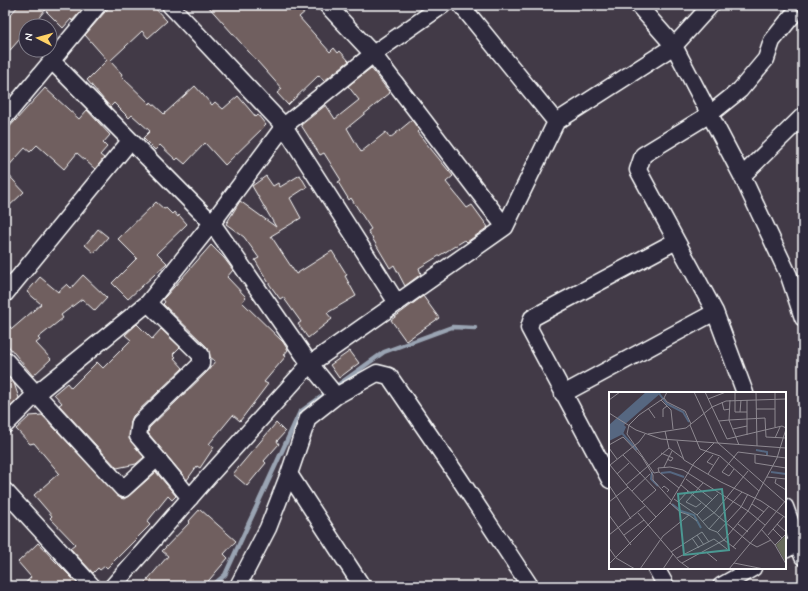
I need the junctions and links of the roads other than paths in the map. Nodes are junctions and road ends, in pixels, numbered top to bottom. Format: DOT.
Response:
graph roads {
  1 [pos="98,5"];
  2 [pos="170,5"];
  3 [pos="327,5"];
  4 [pos="444,5"];
  5 [pos="461,5"];
  6 [pos="638,5"];
  7 [pos="711,5"];
  8 [pos="792,16"];
  9 [pos="674,46"];
  10 [pos="373,54"];
  11 [pos="52,61"];
  12 [pos="710,114"];
  13 [pos="803,116"];
  14 [pos="5,117"];
  15 [pos="556,122"];
  16 [pos="284,126"];
  17 [pos="130,141"];
  18 [pos="742,176"];
  19 [pos="212,223"];
  20 [pos="505,227"];
  21 [pos="676,241"];
  22 [pos="5,294"];
  23 [pos="800,295"];
  24 [pos="148,303"];
  25 [pos="397,303"];
  26 [pos="715,312"];
  27 [pos="803,318"];
  28 [pos="5,360"];
  29 [pos="310,364"];
  30 [pos="744,392"];
  31 [pos="37,393"];
  32 [pos="563,394"];
  33 [pos="336,396"];
  34 [pos="5,425"];
  35 [pos="157,458"];
  36 [pos="608,472"];
  37 [pos="288,474"];
  38 [pos="5,491"];
  39 [pos="190,498"];
  40 [pos="786,511"];
  41 [pos="795,550"];
  42 [pos="657,569"];
  43 [pos="751,569"];
  44 [pos="92,586"];
  45 [pos="113,586"];
  46 [pos="238,586"];
  47 [pos="362,586"];
  48 [pos="530,586"];
  49 [pos="666,586"];
  50 [pos="721,586"];
  1 -- 11 [label="street"];
  2 -- 16 [label="street"];
  3 -- 10 [label="street"];
  4 -- 10 [label="street"];
  5 -- 15 [label="street"];
  6 -- 9 [label="street"];
  7 -- 9 [label="street"];
  8 -- 12 [label="street"];
  9 -- 12 [label="street"];
  9 -- 15 [label="street"];
  10 -- 16 [label="street"];
  10 -- 20 [label="street"];
  11 -- 14 [label="street"];
  11 -- 17 [label="street"];
  12 -- 18 [label="street"];
  12 -- 21 [label="street"];
  13 -- 18 [label="street"];
  15 -- 20 [label="street"];
  16 -- 19 [label="street"];
  16 -- 25 [label="street"];
  17 -- 19 [label="street"];
  17 -- 22 [label="street"];
  18 -- 23 [label="street"];
  19 -- 24 [label="street"];
  19 -- 29 [label="street"];
  20 -- 25 [label="street"];
  21 -- 26 [label="street"];
  21 -- 32 [label="street"];
  23 -- 27 [label="street"];
  24 -- 31 [label="street"];
  24 -- 35 [label="street"];
  25 -- 29 [label="street"];
  26 -- 30 [label="street"];
  26 -- 32 [label="street"];
  28 -- 31 [label="street"];
  29 -- 33 [label="street"];
  29 -- 39 [label="street"];
  31 -- 34 [label="street"];
  31 -- 35 [label="street"];
  32 -- 36 [label="street"];
  33 -- 37 [label="street"];
  33 -- 48 [label="street"];
  35 -- 39 [label="street"];
  37 -- 46 [label="street"];
  37 -- 47 [label="street"];
  38 -- 44 [label="street"];
  39 -- 45 [label="street"];
  40 -- 41 [label="street"];
  42 -- 49 [label="street"];
  43 -- 50 [label="street"];
}
